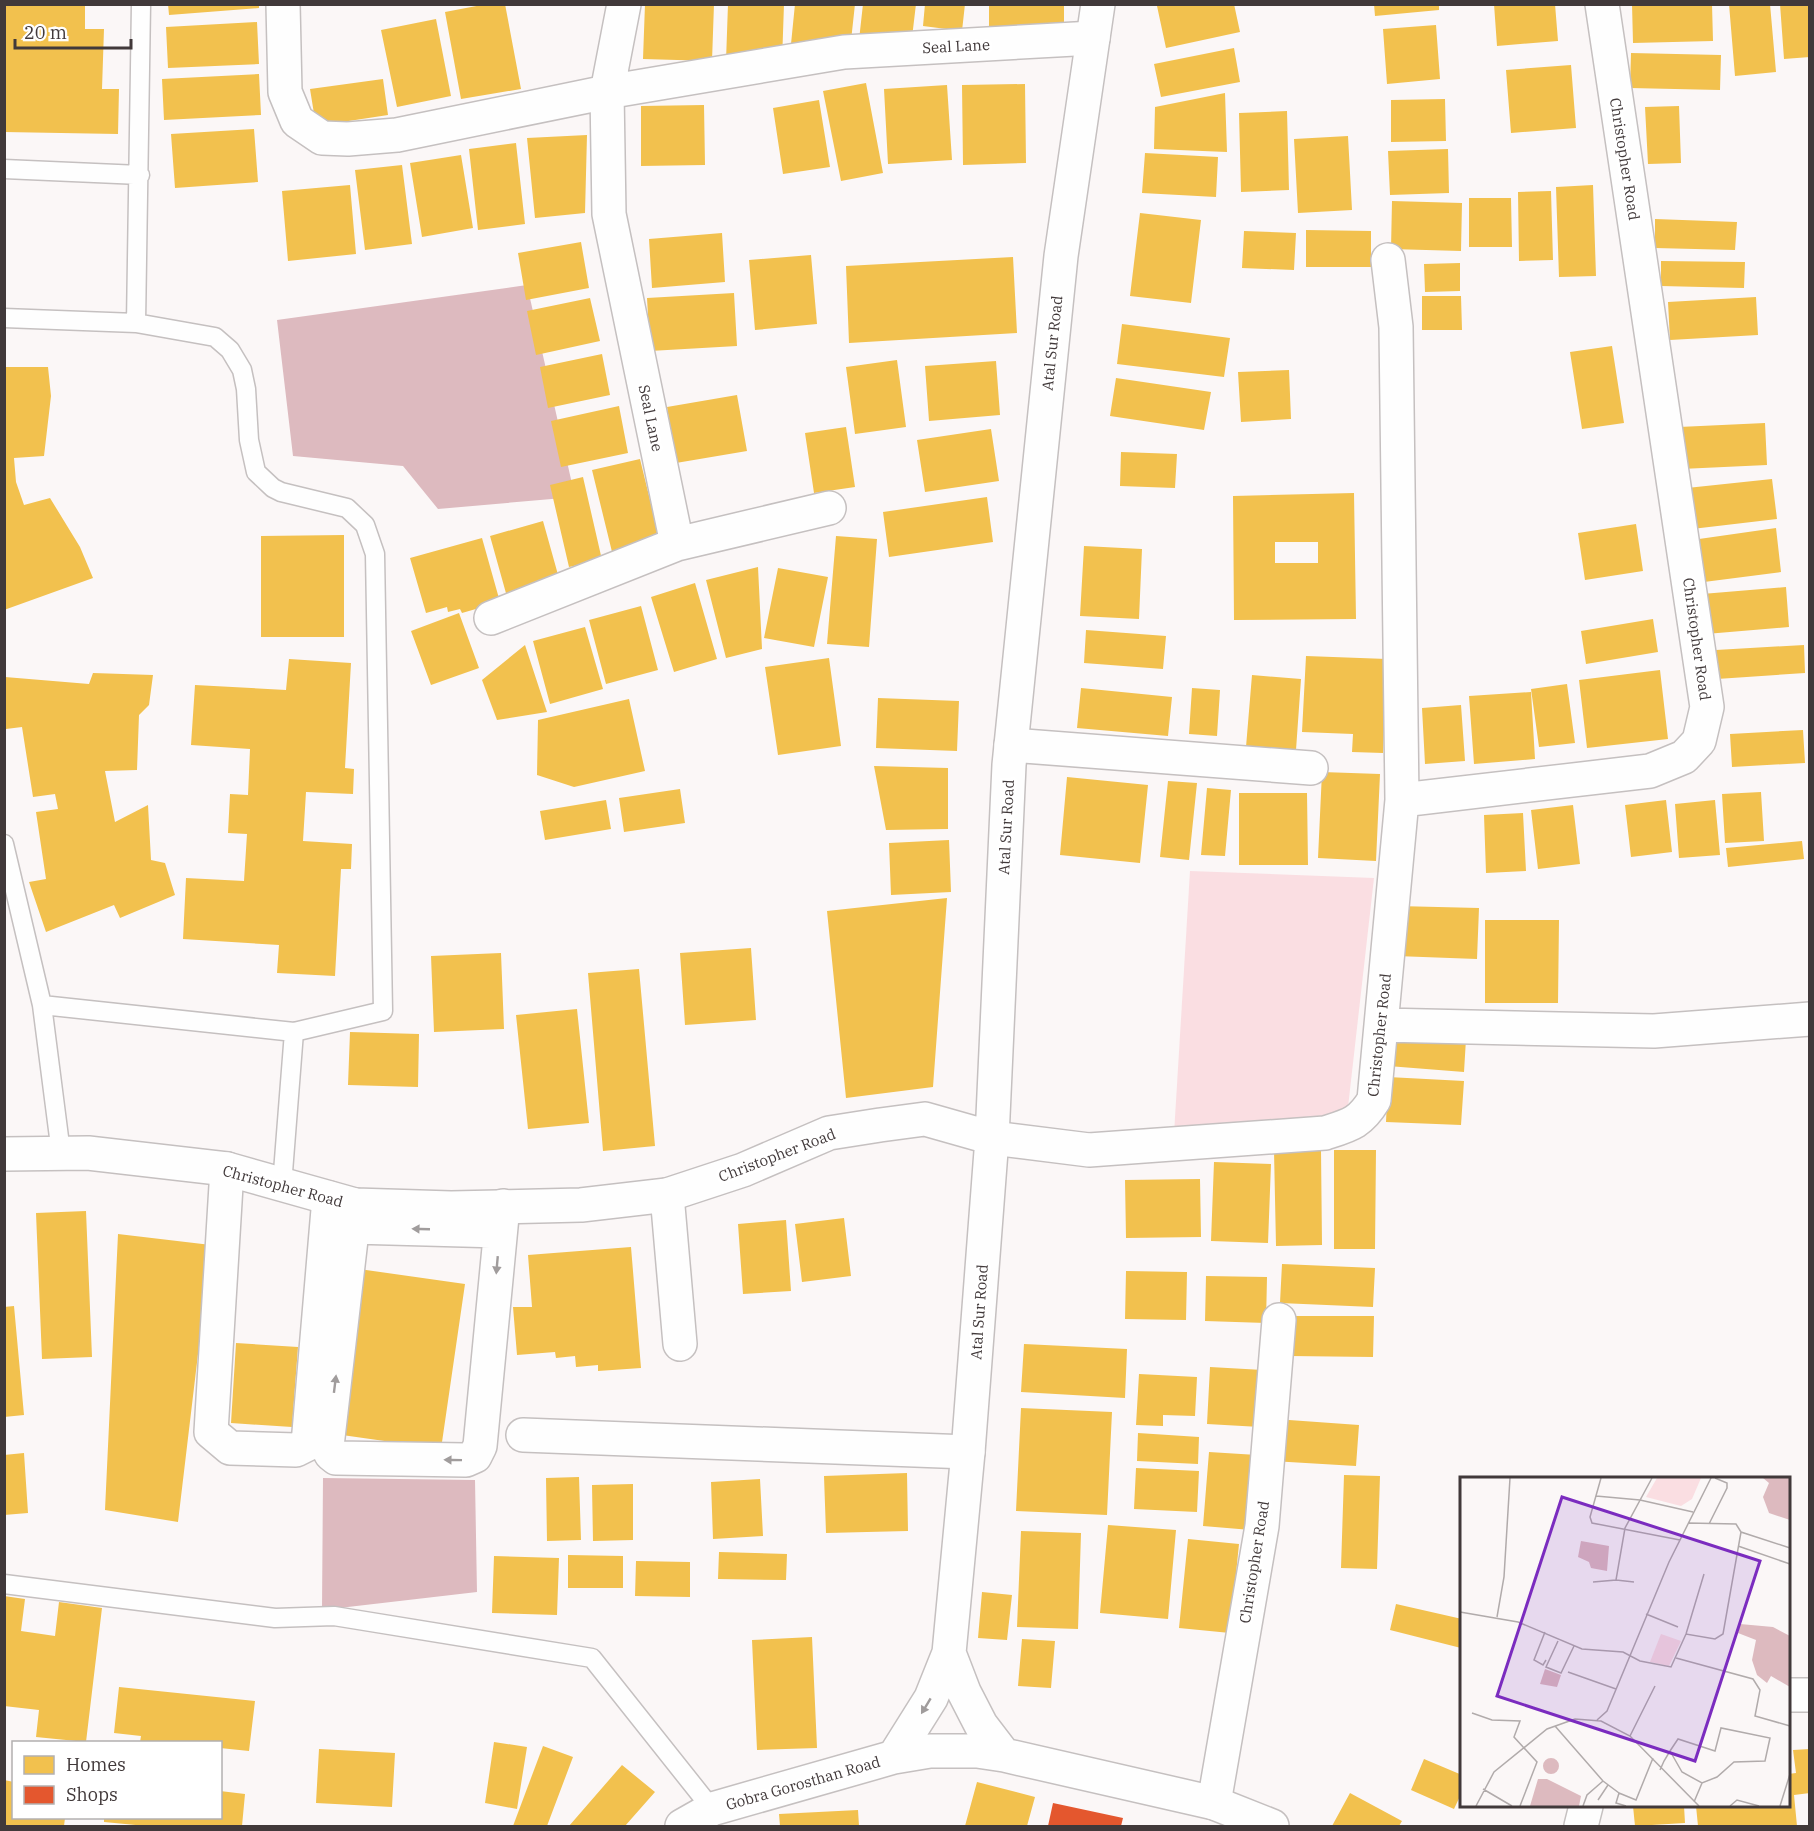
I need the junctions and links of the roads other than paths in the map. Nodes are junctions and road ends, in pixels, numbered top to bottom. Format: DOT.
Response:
graph roads {
  1 [pos="141,4"];
  2 [pos="283,4"];
  3 [pos="624,4"];
  4 [pos="1098,4"];
  5 [pos="1602,4"];
  6 [pos="1093,38"];
  7 [pos="607,92"];
  8 [pos="4,169"];
  9 [pos="140,175"];
  10 [pos="1388,260"];
  11 [pos="4,318"];
  12 [pos="136,323"];
  13 [pos="829,508"];
  14 [pos="677,544"];
  15 [pos="491,618"];
  16 [pos="1011,745"];
  17 [pos="1311,768"];
  18 [pos="1402,800"];
  19 [pos="4,844"];
  20 [pos="42,1005"];
  21 [pos="1809,1019"];
  22 [pos="1382,1025"];
  23 [pos="294,1032"];
  24 [pos="992,1138"];
  25 [pos="61,1153"];
  26 [pos="4,1154"];
  27 [pos="227,1169"];
  28 [pos="282,1185"];
  29 [pos="667,1195"];
  30 [pos="346,1210"];
  31 [pos="501,1219"];
  32 [pos="1279,1320"];
  33 [pos="680,1344"];
  34 [pos="523,1435"];
  35 [pos="968,1452"];
  36 [pos="4,1584"];
  37 [pos="949,1653"];
  38 [pos="1790,1695"];
  39 [pos="1809,1695"];
  40 [pos="1004,1755"];
  41 [pos="894,1757"];
  42 [pos="1214,1803"];
  43 [pos="712,1809"];
  44 [pos="682,1827"];
  45 [pos="1272,1827"];
  1 -- 9 [label="lane"];
  2 -- 7 [label="street, Seal Lane"];
  3 -- 7 [label="street, Seal Lane"];
  4 -- 6 [label="street, Atal Sur Road"];
  5 -- 18 [label="street, Christopher Road"];
  6 -- 7 [label="street, Seal Lane"];
  6 -- 16 [label="street, Atal Sur Road"];
  7 -- 14 [label="street, Seal Lane"];
  8 -- 9 [label="lane"];
  9 -- 12 [label="lane"];
  10 -- 18 [label="street"];
  11 -- 12 [label="lane"];
  12 -- 23 [label="lane"];
  13 -- 14 [label="street"];
  14 -- 15 [label="street"];
  16 -- 17 [label="street"];
  16 -- 24 [label="street, Atal Sur Road"];
  18 -- 22 [label="street, Christopher Road"];
  19 -- 20 [label="lane"];
  20 -- 23 [label="lane"];
  20 -- 25 [label="lane"];
  21 -- 22 [label="street"];
  22 -- 24 [label="street, Christopher Road"];
  23 -- 28 [label="lane"];
  24 -- 29 [label="street, Christopher Road"];
  24 -- 35 [label="street, Atal Sur Road"];
  25 -- 26 [label="street, Christopher Road"];
  25 -- 27 [label="street, Christopher Road"];
  27 -- 28 [label="street, Christopher Road"];
  27 -- 30 [label="street"];
  28 -- 30 [label="street, Christopher Road"];
  29 -- 31 [label="street, Christopher Road"];
  29 -- 33 [label="street"];
  30 -- 31 [label="street, Christopher Road"];
  31 -- 30 [label="street, one-way"];
  32 -- 42 [label="street, Christopher Road"];
  34 -- 35 [label="street"];
  35 -- 37 [label="street, Atal Sur Road"];
  36 -- 43 [label="lane"];
  37 -- 40 [label="street"];
  37 -- 41 [label="street, one-way"];
  38 -- 39 [label="street"];
  40 -- 41 [label="street"];
  40 -- 42 [label="street"];
  41 -- 43 [label="street, Gobra Gorosthan Road"];
  42 -- 45 [label="street"];
  43 -- 44 [label="street, Gobra Gorosthan Road"];
}
